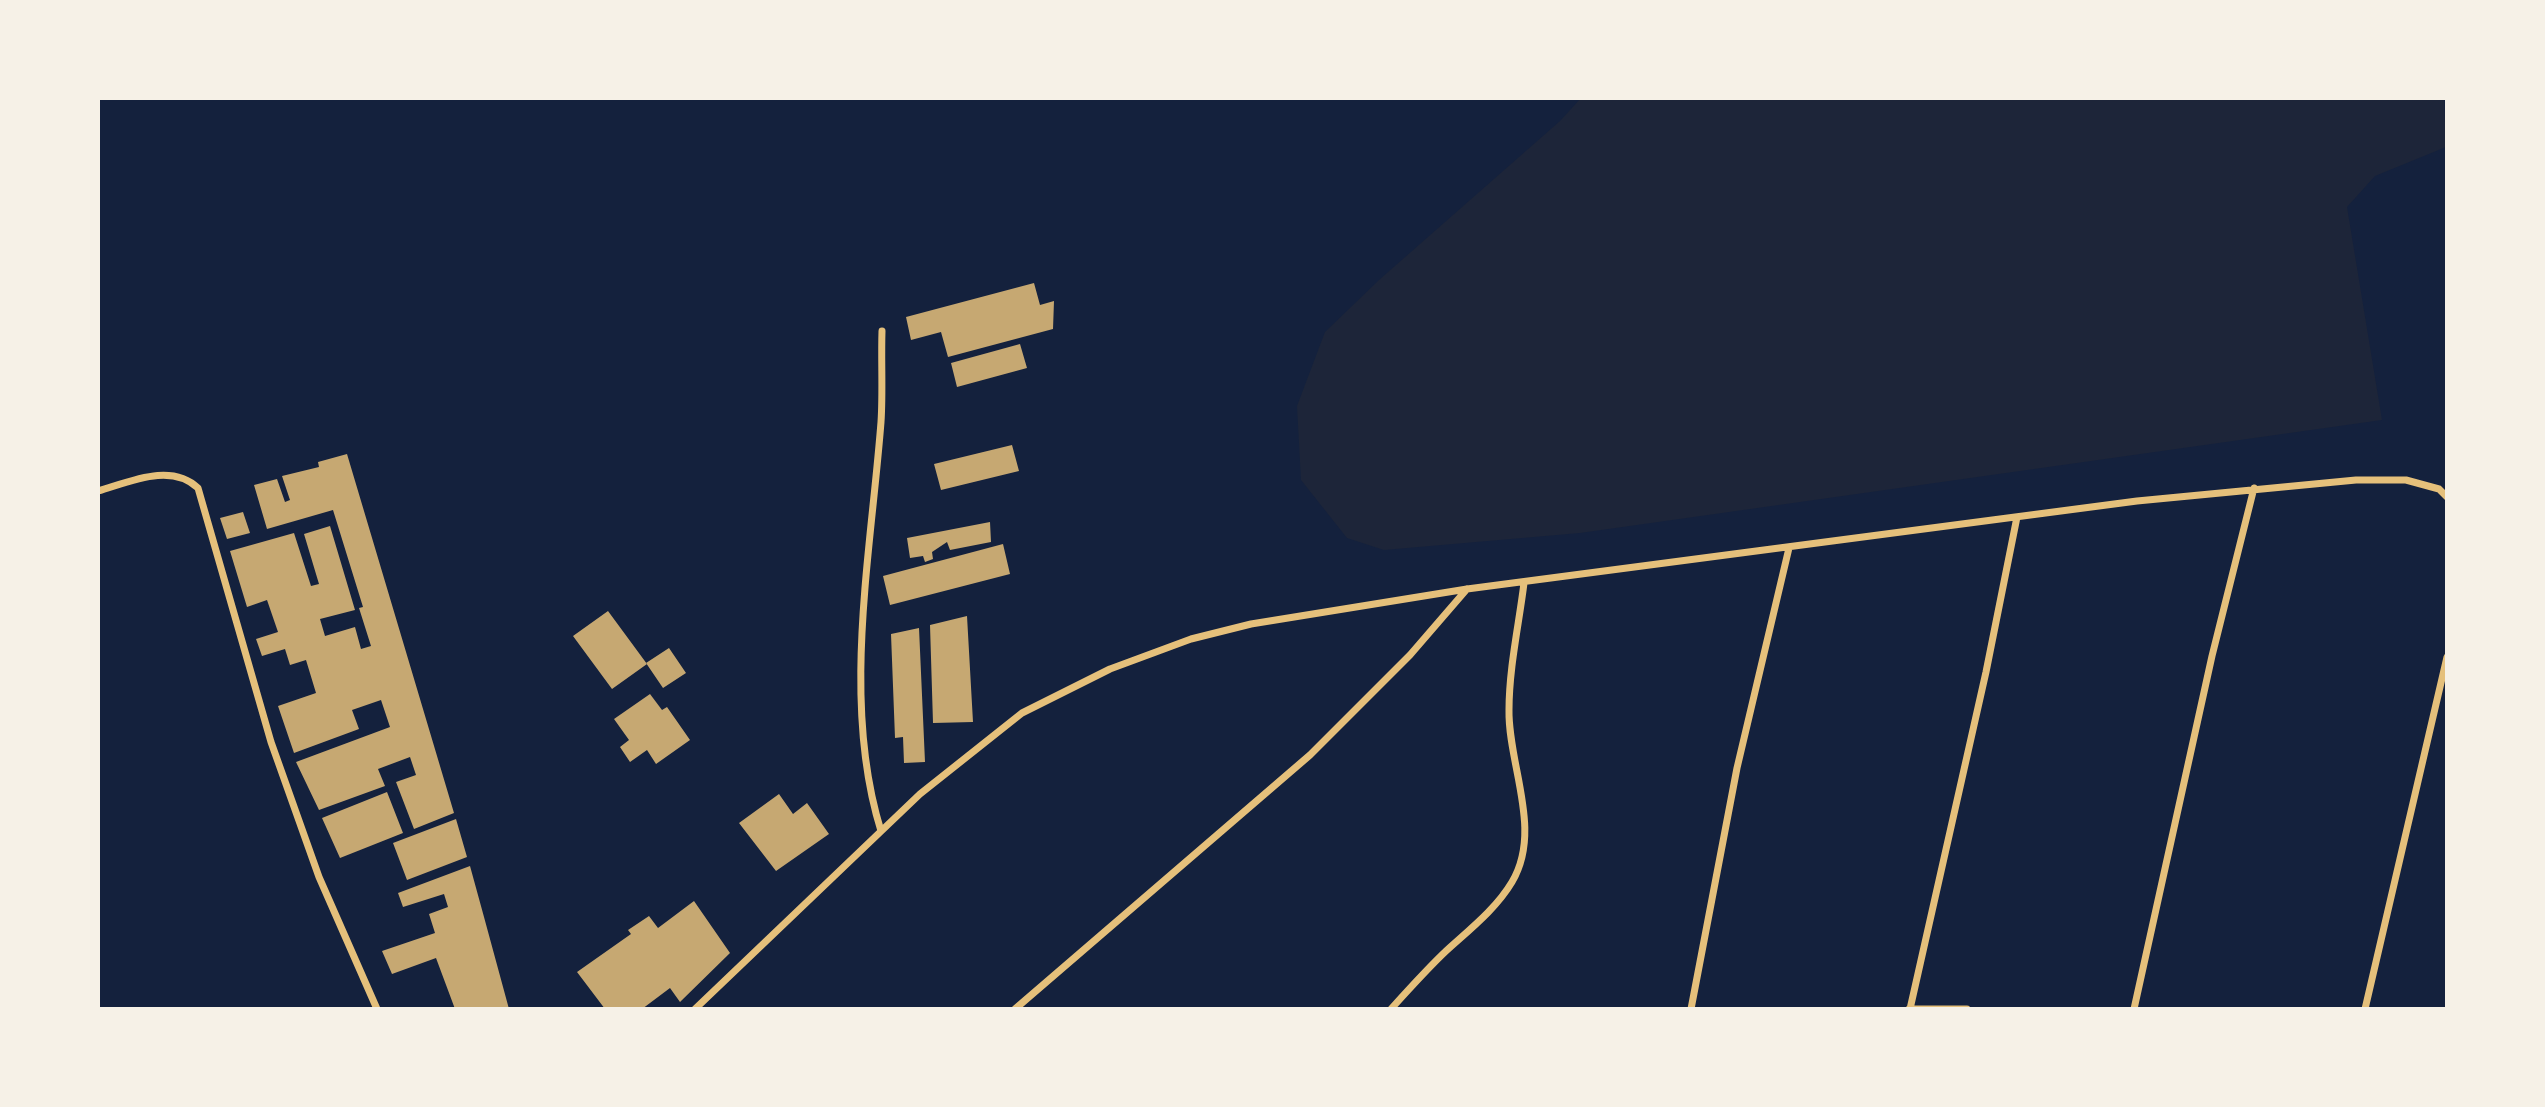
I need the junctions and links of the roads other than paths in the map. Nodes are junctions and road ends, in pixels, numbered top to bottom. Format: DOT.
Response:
graph roads {
  1 [pos="882,331"];
  2 [pos="2254,488"];
  3 [pos="98,491"];
  4 [pos="2447,497"];
  5 [pos="2017,517"];
  6 [pos="1789,548"];
  7 [pos="1524,583"];
  8 [pos="1467,589"];
  9 [pos="2447,657"];
  10 [pos="881,831"];
  11 [pos="377,1009"];
  12 [pos="695,1009"];
  13 [pos="1014,1009"];
  14 [pos="1391,1009"];
  15 [pos="1691,1009"];
  16 [pos="1910,1009"];
  17 [pos="1967,1009"];
  18 [pos="2134,1009"];
  19 [pos="2365,1009"];
  1 -- 10 [label="street"];
  2 -- 4 [label="street"];
  2 -- 5 [label="street"];
  2 -- 18 [label="street"];
  3 -- 11 [label="street"];
  5 -- 6 [label="street"];
  5 -- 16 [label="street"];
  6 -- 7 [label="street"];
  6 -- 15 [label="street"];
  7 -- 8 [label="street"];
  7 -- 14 [label="street"];
  8 -- 10 [label="street"];
  8 -- 13 [label="street"];
  9 -- 19 [label="street"];
  10 -- 12 [label="street"];
  16 -- 17 [label="street"];
}
